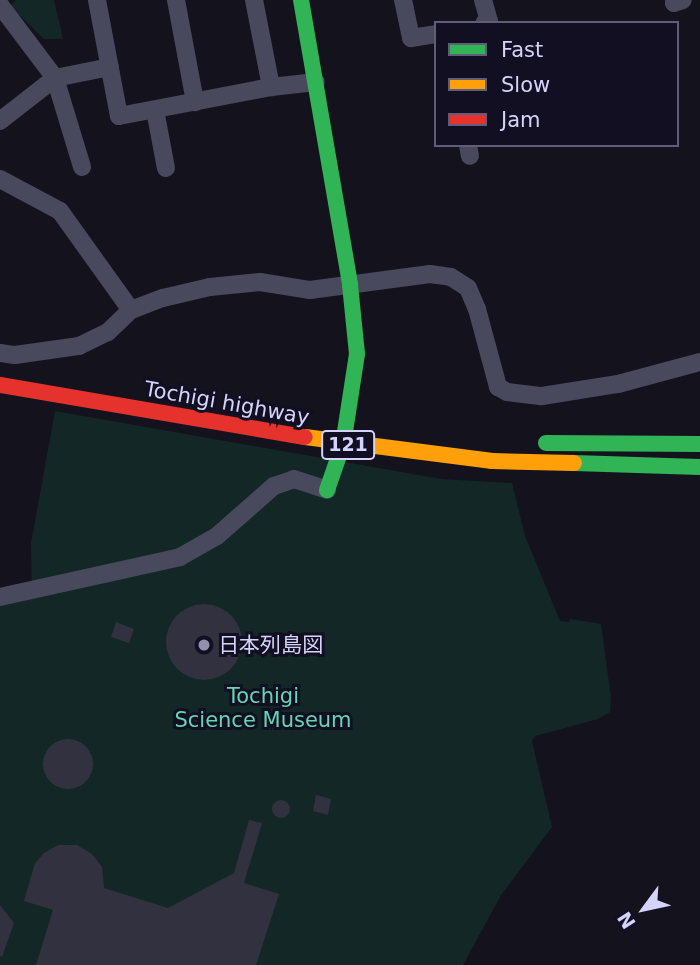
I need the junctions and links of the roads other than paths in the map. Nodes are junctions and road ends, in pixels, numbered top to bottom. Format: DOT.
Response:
graph roads {
  1 [pos="97,0"];
  2 [pos="176,0"];
  3 [pos="254,0"];
  4 [pos="403,0"];
  5 [pos="483,0"];
  6 [pos="674,0"];
  7 [pos="683,0"];
  8 [pos="304,1"];
  9 [pos="0,5"];
  10 [pos="489,21"];
  11 [pos="434,34"];
  12 [pos="110,67"];
  13 [pos="55,78"];
  14 [pos="316,82"];
  15 [pos="271,87"];
  16 [pos="195,102"];
  17 [pos="155,110"];
  18 [pos="0,121"];
  19 [pos="82,167"];
  20 [pos="166,169"];
  21 [pos="0,179"];
  22 [pos="350,285"];
  23 [pos="131,310"];
  24 [pos="0,353"];
  25 [pos="700,362"];
  26 [pos="0,367"];
  27 [pos="27,371"];
  28 [pos="0,385"];
  29 [pos="530,443"];
  30 [pos="343,444"];
  31 [pos="700,444"];
  32 [pos="700,467"];
  33 [pos="327,490"];
  34 [pos="0,597"];
  1 -- 12 [label="street"];
  2 -- 16 [label="street"];
  3 -- 15 [label="street"];
  4 -- 11 [label="street"];
  5 -- 10 [label="street"];
  6 -- 7 [label="street"];
  8 -- 14 [label="main road"];
  9 -- 13 [label="street"];
  12 -- 13 [label="street"];
  12 -- 17 [label="street"];
  13 -- 18 [label="street"];
  13 -- 19 [label="street"];
  14 -- 15 [label="street"];
  14 -- 22 [label="main road"];
  15 -- 16 [label="street"];
  16 -- 17 [label="street"];
  17 -- 20 [label="street"];
  21 -- 23 [label="street"];
  22 -- 23 [label="street"];
  22 -- 25 [label="street"];
  22 -- 30 [label="main road"];
  23 -- 24 [label="street"];
  26 -- 27 [label="main road"];
  28 -- 30 [label="main road, Tochigi highway / 121"];
  29 -- 31 [label="main road"];
  30 -- 32 [label="main road, Tochigi highway / 121"];
  30 -- 33 [label="main road"];
  33 -- 34 [label="street"];
}
